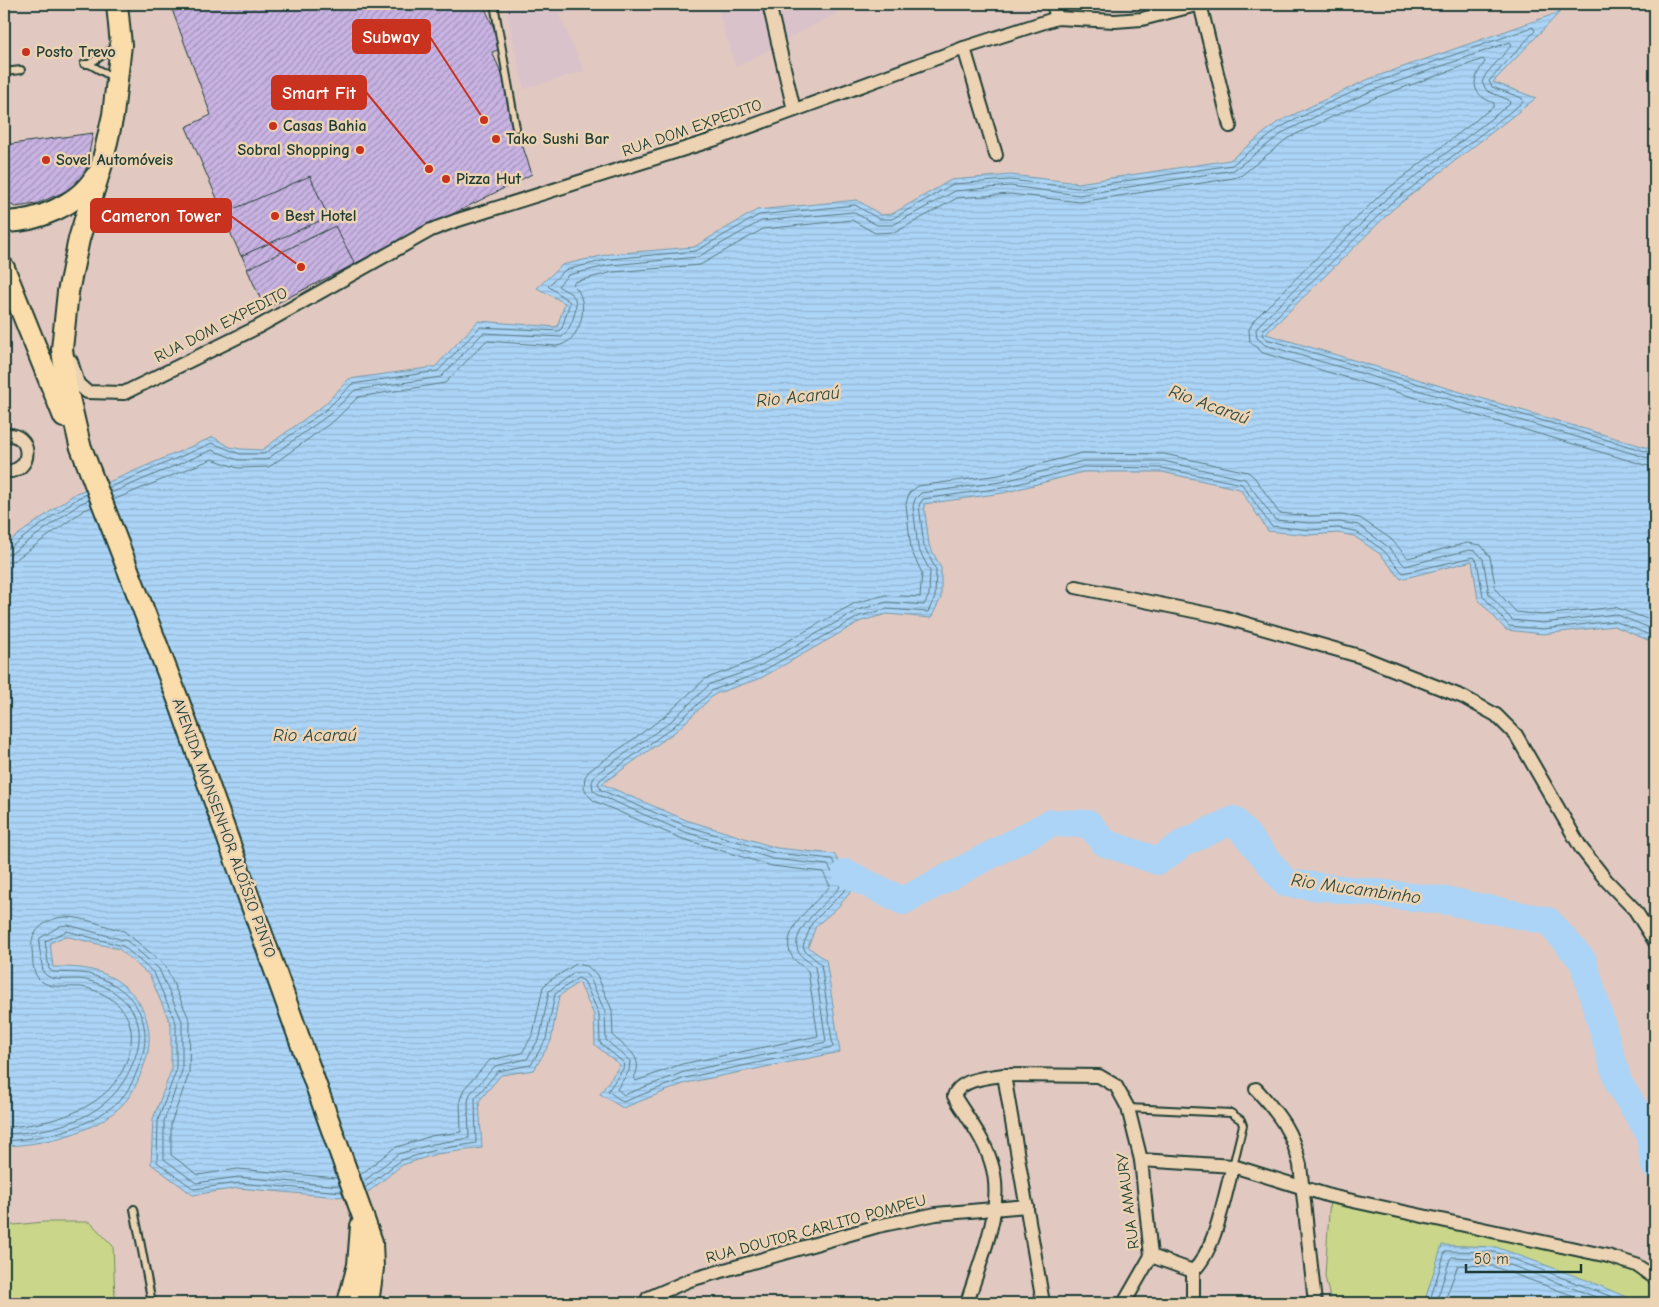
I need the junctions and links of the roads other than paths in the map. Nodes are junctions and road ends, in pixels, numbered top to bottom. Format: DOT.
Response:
graph roads {
  1 [pos="117,4"];
  2 [pos="494,4"];
  3 [pos="770,4"];
  4 [pos="1053,4"];
  5 [pos="1200,4"];
  6 [pos="1057,18"];
  7 [pos="121,45"];
  8 [pos="964,48"];
  9 [pos="21,70"];
  10 [pos="4,72"];
  11 [pos="117,80"];
  12 [pos="794,110"];
  13 [pos="1230,126"];
  14 [pos="516,128"];
  15 [pos="996,155"];
  16 [pos="102,164"];
  17 [pos="4,222"];
  18 [pos="4,268"];
  19 [pos="64,326"];
  20 [pos="4,435"];
  21 [pos="80,445"];
  22 [pos="4,471"];
  23 [pos="1076,587"];
  24 [pos="1655,942"];
  25 [pos="1004,1075"];
  26 [pos="1256,1089"];
  27 [pos="1128,1108"];
  28 [pos="1141,1160"];
  29 [pos="1233,1166"];
  30 [pos="1301,1188"];
  31 [pos="1027,1206"];
  32 [pos="996,1208"];
  33 [pos="134,1209"];
  34 [pos="362,1214"];
  35 [pos="1151,1256"];
  36 [pos="1193,1271"];
  37 [pos="1655,1278"];
  38 [pos="650,1301"];
  39 [pos="152,1303"];
  40 [pos="348,1303"];
  41 [pos="368,1303"];
  42 [pos="967,1303"];
  43 [pos="1044,1303"];
  44 [pos="1124,1303"];
  45 [pos="1193,1303"];
  46 [pos="1315,1303"];
  1 -- 7 [label="main road, AVENIDA MONSENHOR ALOÍSIO PINTO"];
  2 -- 14 [label="lane"];
  3 -- 12 [label="street"];
  4 -- 6 [label="street"];
  5 -- 6 [label="street, RUA DOM EXPEDITO"];
  5 -- 13 [label="street"];
  6 -- 8 [label="street, RUA DOM EXPEDITO"];
  7 -- 11 [label="main road, AVENIDA MONSENHOR ALOÍSIO PINTO"];
  7 -- 11 [label="lane"];
  8 -- 12 [label="street, RUA DOM EXPEDITO"];
  8 -- 15 [label="street"];
  9 -- 10 [label="lane"];
  11 -- 16 [label="main road, AVENIDA MONSENHOR ALOÍSIO PINTO"];
  12 -- 19 [label="street, RUA DOM EXPEDITO"];
  16 -- 17 [label="main road"];
  16 -- 19 [label="main road, AVENIDA MONSENHOR ALOÍSIO PINTO"];
  18 -- 21 [label="main road, AVENIDA MONSENHOR ALOÍSIO PINTO"];
  19 -- 21 [label="main road, AVENIDA MONSENHOR ALOÍSIO PINTO"];
  20 -- 22 [label="street"];
  21 -- 34 [label="main road, AVENIDA MONSENHOR ALOÍSIO PINTO"];
  23 -- 24 [label="street"];
  25 -- 27 [label="street, RUA AMAURY"];
  25 -- 31 [label="street"];
  25 -- 32 [label="street, RUA AMAURY"];
  26 -- 30 [label="street"];
  27 -- 28 [label="street, RUA AMAURY"];
  27 -- 29 [label="lane"];
  28 -- 29 [label="street"];
  28 -- 35 [label="street, RUA AMAURY"];
  29 -- 30 [label="street"];
  29 -- 36 [label="street"];
  30 -- 37 [label="street"];
  30 -- 46 [label="street"];
  31 -- 32 [label="street, RUA DOUTOR CARLITO POMPEU"];
  31 -- 43 [label="street"];
  32 -- 38 [label="street, RUA DOUTOR CARLITO POMPEU"];
  32 -- 42 [label="street"];
  33 -- 39 [label="lane"];
  34 -- 40 [label="main road, AVENIDA MONSENHOR ALOÍSIO PINTO"];
  34 -- 41 [label="main road, AVENIDA MONSENHOR ALOÍSIO PINTO"];
  35 -- 36 [label="street"];
  35 -- 44 [label="street, RUA AMAURY"];
  36 -- 45 [label="street"];
}
